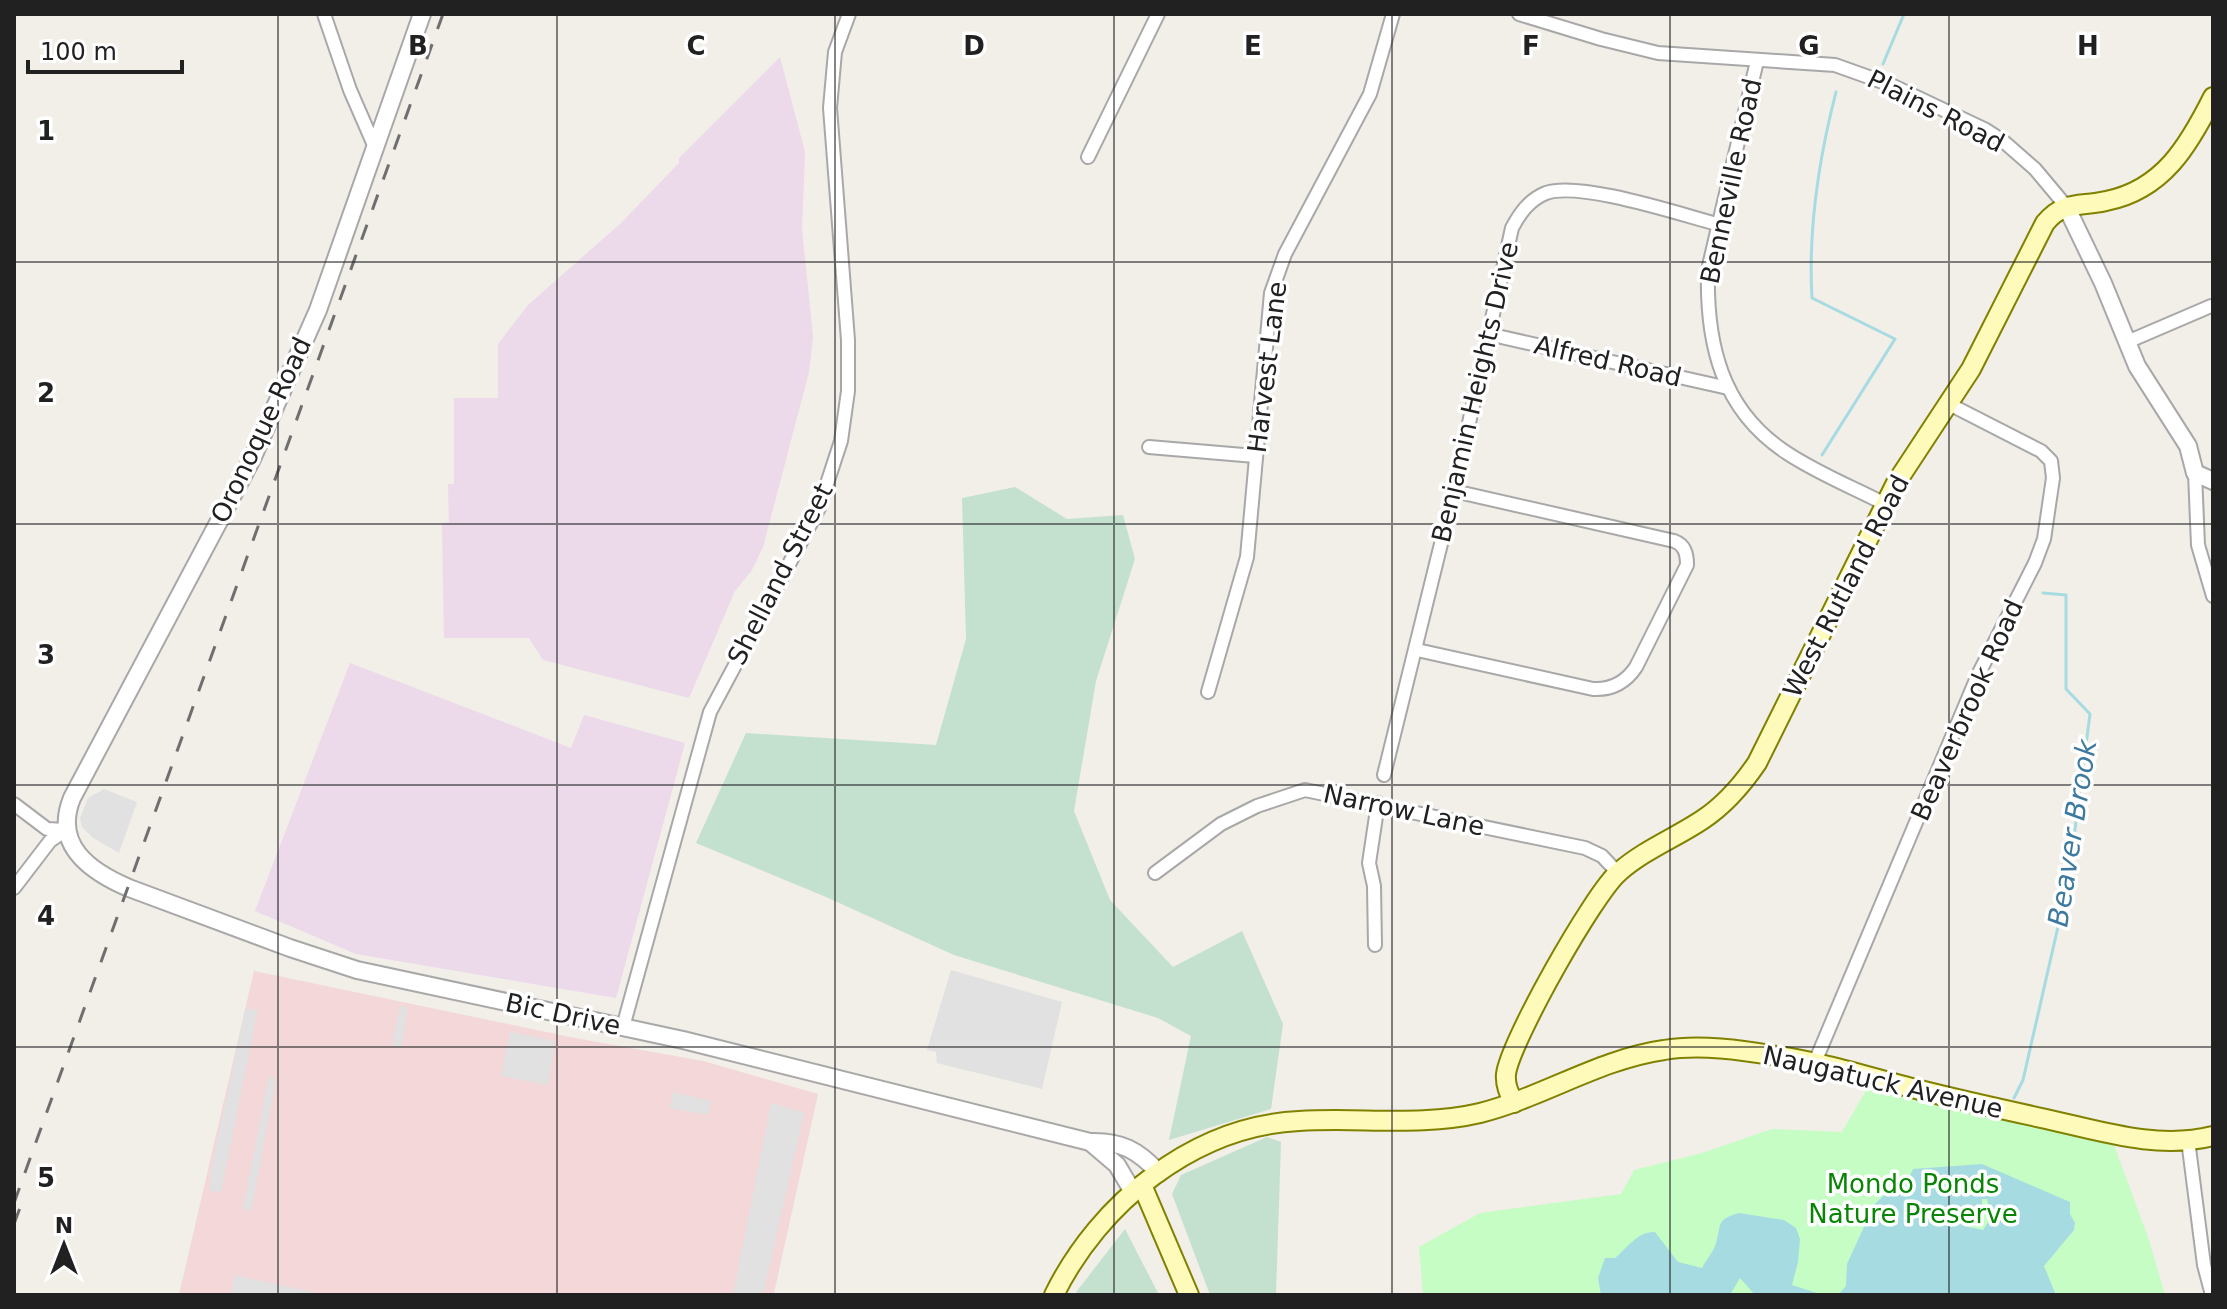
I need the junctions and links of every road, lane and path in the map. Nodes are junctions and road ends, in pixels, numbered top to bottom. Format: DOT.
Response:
graph roads {
  1 [pos="324,14"];
  2 [pos="422,14"];
  3 [pos="849,14"];
  4 [pos="1158,14"];
  5 [pos="1393,14"];
  6 [pos="1526,15"];
  7 [pos="1757,61"];
  8 [pos="2213,97"];
  9 [pos="374,145"];
  10 [pos="1088,157"];
  11 [pos="2066,206"];
  12 [pos="1717,224"];
  13 [pos="2211,306"];
  14 [pos="1488,334"];
  15 [pos="2127,342"];
  16 [pos="1728,388"];
  17 [pos="1949,404"];
  18 [pos="1149,447"];
  19 [pos="1255,456"];
  20 [pos="2195,473"];
  21 [pos="2213,481"];
  22 [pos="1454,491"];
  23 [pos="1885,504"];
  24 [pos="2213,596"];
  25 [pos="1417,650"];
  26 [pos="1208,692"];
  27 [pos="1384,775"];
  28 [pos="1378,803"];
  29 [pos="14,804"];
  30 [pos="66,830"];
  31 [pos="1155,873"];
  32 [pos="1618,873"];
  33 [pos="14,888"];
  34 [pos="1375,945"];
  35 [pos="623,1027"];
  36 [pos="1815,1062"];
  37 [pos="1514,1103"];
  38 [pos="2213,1136"];
  39 [pos="2188,1140"];
  40 [pos="1090,1142"];
  41 [pos="1159,1173"];
  42 [pos="1137,1188"];
  43 [pos="1054,1295"];
  44 [pos="1189,1295"];
  45 [pos="2212,1295"];
  1 -- 9 [label="street"];
  2 -- 9 [label="street, Oronoque Road"];
  3 -- 35 [label="street, Shelland Street"];
  4 -- 10 [label="street"];
  5 -- 19 [label="street, Harvest Lane"];
  6 -- 7 [label="street, Plains Road"];
  7 -- 11 [label="street, Plains Road"];
  7 -- 12 [label="street, Benneville Road"];
  8 -- 11 [label="main road"];
  9 -- 30 [label="street, Oronoque Road"];
  11 -- 15 [label="street, Plains Road"];
  11 -- 17 [label="main road, West Rutland Road"];
  12 -- 14 [label="street, Benjamin Heights Drive"];
  12 -- 16 [label="street, Benneville Road"];
  13 -- 15 [label="street"];
  14 -- 16 [label="street, Alfred Road"];
  14 -- 22 [label="street, Benjamin Heights Drive"];
  15 -- 20 [label="street, Plains Road"];
  16 -- 23 [label="street, Benneville Road"];
  17 -- 23 [label="main road, West Rutland Road"];
  17 -- 36 [label="street, Beaverbrook Road"];
  18 -- 19 [label="street"];
  19 -- 26 [label="street, Harvest Lane"];
  20 -- 21 [label="street"];
  20 -- 24 [label="street"];
  22 -- 25 [label="street, Benjamin Heights Drive"];
  22 -- 25 [label="street"];
  23 -- 32 [label="main road, West Rutland Road"];
  25 -- 27 [label="street, Benjamin Heights Drive"];
  28 -- 31 [label="street, Narrow Lane"];
  28 -- 32 [label="street, Narrow Lane"];
  28 -- 34 [label="street"];
  29 -- 30 [label="street"];
  30 -- 33 [label="street"];
  30 -- 35 [label="street, Bic Drive"];
  32 -- 37 [label="main road, West Rutland Road"];
  35 -- 40 [label="street, Bic Drive"];
  36 -- 37 [label="main road, Naugatuck Avenue"];
  36 -- 39 [label="main road, Naugatuck Avenue"];
  37 -- 41 [label="main road, Naugatuck Avenue"];
  38 -- 39 [label="main road, Naugatuck Avenue"];
  39 -- 45 [label="street"];
  40 -- 41 [label="street, Bic Drive"];
  40 -- 42 [label="street, Bic Drive"];
  41 -- 42 [label="main road, Naugatuck Avenue"];
  42 -- 43 [label="main road, Naugatuck Avenue"];
  42 -- 44 [label="main road"];
}
